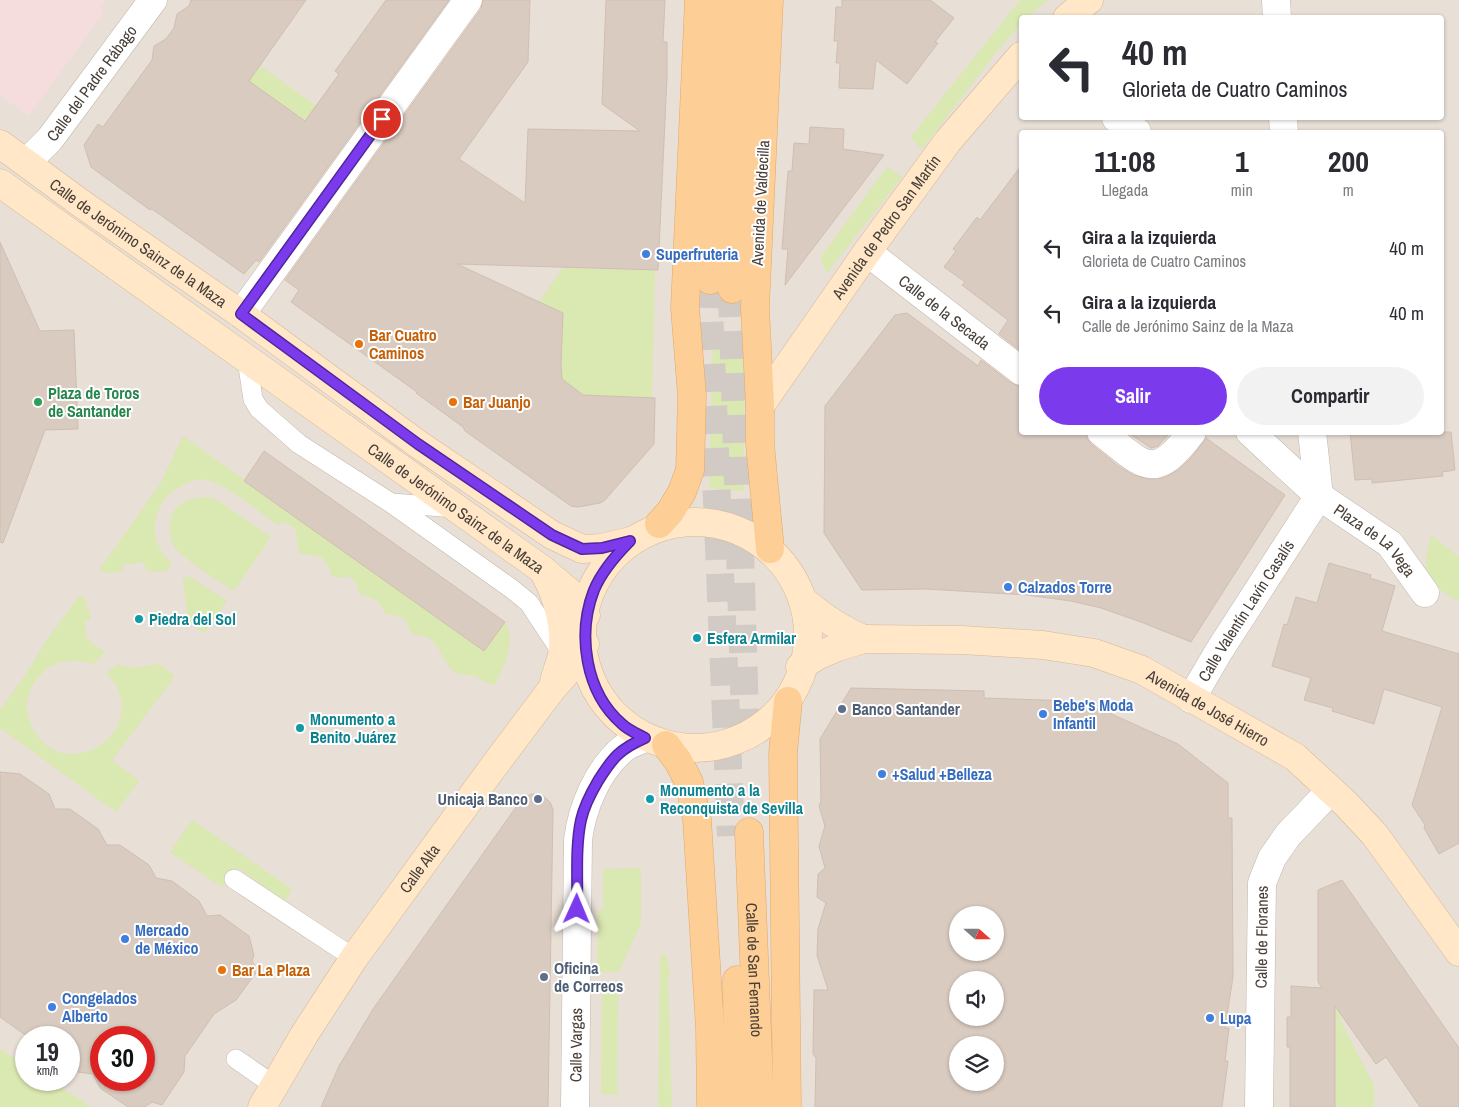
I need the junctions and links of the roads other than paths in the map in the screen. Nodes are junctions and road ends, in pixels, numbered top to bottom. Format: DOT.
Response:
graph roads {
  1 [pos="153,0"];
  2 [pos="468,0"];
  3 [pos="699,0"];
  4 [pos="721,0"];
  5 [pos="748,0"];
  6 [pos="769,0"];
  7 [pos="1089,0"];
  8 [pos="1276,0"];
  9 [pos="1071,15"];
  10 [pos="1277,15"];
  11 [pos="1019,58"];
  12 [pos="1119,120"];
  13 [pos="1134,130"];
  14 [pos="0,144"];
  15 [pos="27,162"];
  16 [pos="0,183"];
  17 [pos="866,252"];
  18 [pos="241,314"];
  19 [pos="247,360"];
  20 [pos="1019,369"];
  21 [pos="760,406"];
  22 [pos="1105,435"];
  23 [pos="1189,435"];
  24 [pos="1253,435"];
  25 [pos="1312,435"];
  26 [pos="1319,496"];
  27 [pos="391,503"];
  28 [pos="457,508"];
  29 [pos="659,524"];
  30 [pos="630,541"];
  31 [pos="770,548"];
  32 [pos="543,570"];
  33 [pos="1424,593"];
  34 [pos="804,602"];
  35 [pos="586,615"];
  36 [pos="864,639"];
  37 [pos="574,649"];
  38 [pos="800,667"];
  39 [pos="1192,699"];
  40 [pos="788,701"];
  41 [pos="656,741"];
  42 [pos="1331,790"];
  43 [pos="234,879"];
  44 [pos="1459,952"];
  45 [pos="354,958"];
  46 [pos="236,1059"];
  47 [pos="267,1100"];
  48 [pos="576,1107"];
  49 [pos="710,1107"];
  50 [pos="738,1107"];
  51 [pos="760,1107"];
  52 [pos="787,1107"];
  53 [pos="1259,1107"];
  1 -- 15 [label="street, Calle del Padre Rábago"];
  2 -- 18 [label="street"];
  3 -- 29 [label="main road"];
  4 -- 5 [label="main road, Avenida de Valdecilla"];
  6 -- 21 [label="main road, Avenida de Valdecilla"];
  7 -- 9 [label="main road"];
  8 -- 10 [label="street"];
  11 -- 17 [label="main road, Avenida de Pedro San Martín"];
  12 -- 13 [label="street"];
  14 -- 15 [label="main road, Calle de Jerónimo Sainz de la Maza"];
  15 -- 18 [label="main road, Calle de Jerónimo Sainz de la Maza"];
  16 -- 19 [label="main road, Calle de Jerónimo Sainz de la Maza"];
  17 -- 20 [label="street, Calle de la Secada"];
  17 -- 21 [label="main road, Avenida de Pedro San Martín"];
  18 -- 30 [label="main road, Calle de Jerónimo Sainz de la Maza"];
  19 -- 27 [label="lane"];
  19 -- 28 [label="main road, Calle de Jerónimo Sainz de la Maza"];
  21 -- 31 [label="main road, Avenida de Valdecilla"];
  22 -- 23 [label="street"];
  24 -- 26 [label="street, Plaza de La Vega"];
  25 -- 26 [label="street"];
  26 -- 33 [label="street, Plaza de La Vega"];
  26 -- 39 [label="street, Calle Valentín Lavín Casalís"];
  27 -- 28 [label="lane"];
  27 -- 37 [label="lane"];
  28 -- 32 [label="main road, Calle de Jerónimo Sainz de la Maza"];
  29 -- 30 [label="main road"];
  29 -- 31 [label="main road"];
  30 -- 35 [label="main road"];
  31 -- 34 [label="main road"];
  32 -- 35 [label="main road, Calle de Jerónimo Sainz de la Maza"];
  32 -- 37 [label="main road"];
  34 -- 36 [label="main road, Avenida de José Hierro"];
  34 -- 38 [label="main road"];
  35 -- 37 [label="main road"];
  36 -- 38 [label="main road, Avenida de José Hierro"];
  36 -- 39 [label="main road, Avenida de José Hierro"];
  37 -- 41 [label="main road"];
  37 -- 45 [label="main road, Calle Alta"];
  38 -- 40 [label="main road"];
  39 -- 42 [label="main road, Avenida de José Hierro"];
  40 -- 41 [label="main road"];
  40 -- 52 [label="main road"];
  41 -- 48 [label="street, Calle Vargas"];
  41 -- 49 [label="main road"];
  42 -- 44 [label="main road, Avenida de José Hierro"];
  42 -- 53 [label="street, Calle de Floranes"];
  43 -- 45 [label="lane"];
  45 -- 47 [label="main road, Calle Alta"];
  46 -- 47 [label="lane"];
  50 -- 51 [label="main road, Calle de San Fernando"];
}
